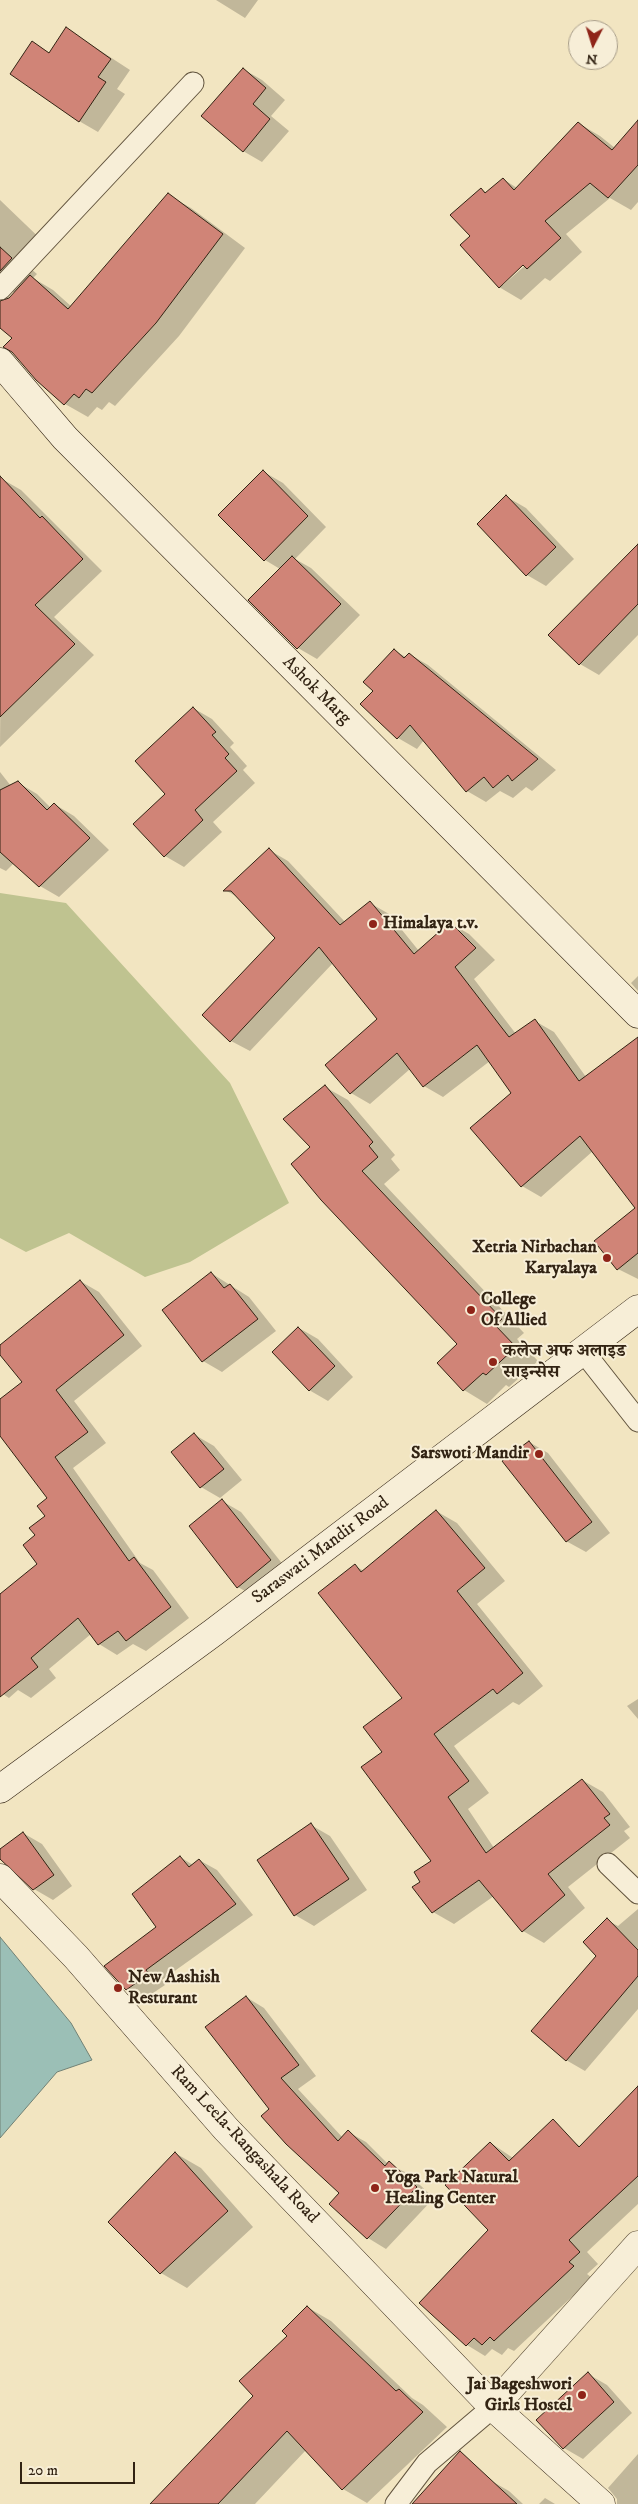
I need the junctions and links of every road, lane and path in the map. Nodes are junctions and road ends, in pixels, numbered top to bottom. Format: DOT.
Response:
graph roads {
  1 [pos="193,83"];
  2 [pos="0,288"];
  3 [pos="0,362"];
  4 [pos="638,1014"];
  5 [pos="638,1309"];
  6 [pos="583,1351"];
  7 [pos="638,1421"];
  8 [pos="0,1788"];
  9 [pos="608,1864"];
  10 [pos="0,1878"];
  11 [pos="638,1892"];
  12 [pos="638,2246"];
  13 [pos="493,2407"];
  14 [pos="396,2504"];
  15 [pos="601,2504"];
  1 -- 2 [label="lane"];
  3 -- 4 [label="street, Ashok Marg"];
  5 -- 6 [label="street, Saraswati Mandir Road"];
  6 -- 7 [label="lane"];
  6 -- 8 [label="street, Saraswati Mandir Road"];
  9 -- 11 [label="lane"];
  10 -- 13 [label="street, Ram Leela-Rangashala Road"];
  12 -- 13 [label="street"];
  13 -- 14 [label="lane"];
  13 -- 15 [label="street, Ram Leela-Rangashala Road"];
}
